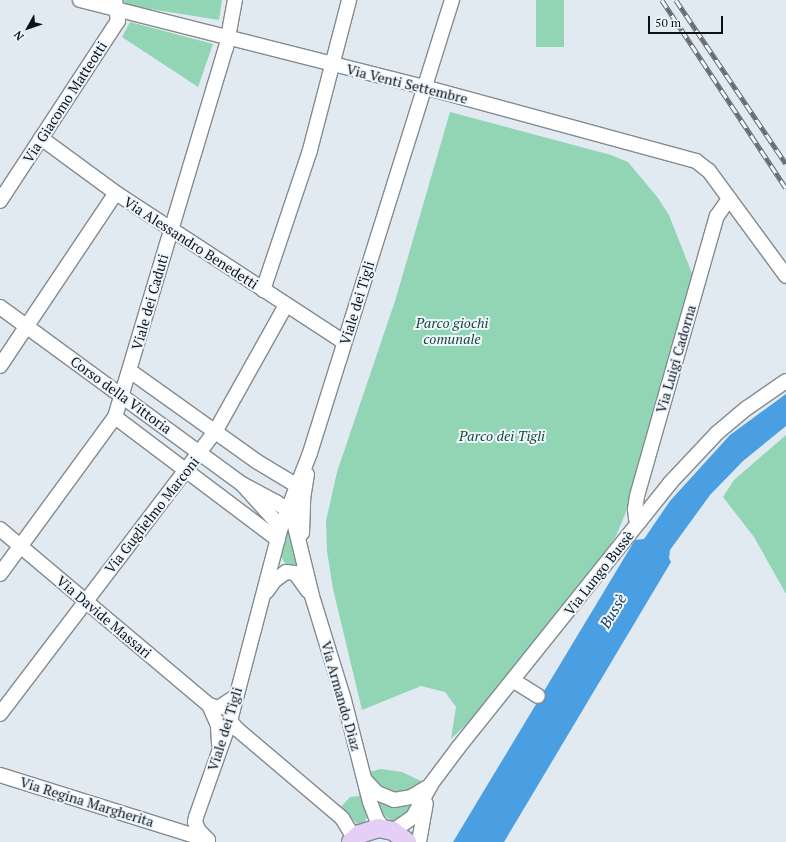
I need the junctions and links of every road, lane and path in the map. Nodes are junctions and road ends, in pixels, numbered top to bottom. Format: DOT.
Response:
graph roads {
  1 [pos="80,0"];
  2 [pos="235,0"];
  3 [pos="349,0"];
  4 [pos="452,0"];
  5 [pos="116,5"];
  6 [pos="228,38"];
  7 [pos="333,65"];
  8 [pos="424,87"];
  9 [pos="41,138"];
  10 [pos="116,193"];
  11 [pos="729,199"];
  12 [pos="0,201"];
  13 [pos="172,229"];
  14 [pos="786,276"];
  15 [pos="263,290"];
  16 [pos="286,305"];
  17 [pos="0,307"];
  18 [pos="27,326"];
  19 [pos="344,342"];
  20 [pos="0,366"];
  21 [pos="130,371"];
  22 [pos="786,380"];
  23 [pos="122,395"];
  24 [pos="115,417"];
  25 [pos="215,432"];
  26 [pos="200,453"];
  27 [pos="310,453"];
  28 [pos="185,469"];
  29 [pos="242,484"];
  30 [pos="296,485"];
  31 [pos="288,510"];
  32 [pos="640,521"];
  33 [pos="0,529"];
  34 [pos="280,534"];
  35 [pos="21,546"];
  36 [pos="304,561"];
  37 [pos="0,574"];
  38 [pos="312,596"];
  39 [pos="86,601"];
  40 [pos="261,605"];
  41 [pos="514,681"];
  42 [pos="538,696"];
  43 [pos="235,697"];
  44 [pos="209,705"];
  45 [pos="0,714"];
  46 [pos="230,721"];
  47 [pos="219,752"];
  48 [pos="0,775"];
  49 [pos="363,778"];
  50 [pos="431,784"];
  51 [pos="195,822"];
  52 [pos="388,830"];
  53 [pos="179,834"];
  54 [pos="353,840"];
  55 [pos="207,841"];
  56 [pos="407,842"];
  57 [pos="419,842"];
  1 -- 5 [label="street, Via Venti Settembre"];
  2 -- 6 [label="street, Viale dei Caduti"];
  3 -- 7 [label="street"];
  4 -- 8 [label="street, Viale dei Tigli"];
  5 -- 6 [label="street, Via Venti Settembre"];
  5 -- 9 [label="street, Via Giacomo Matteotti"];
  6 -- 7 [label="street, Via Venti Settembre"];
  6 -- 13 [label="street, Viale dei Caduti"];
  7 -- 8 [label="street, Via Venti Settembre"];
  7 -- 15 [label="street"];
  8 -- 11 [label="street, Via Venti Settembre"];
  8 -- 19 [label="street, Viale dei Tigli"];
  9 -- 10 [label="street, Via Alessandro Benedetti"];
  9 -- 12 [label="street, Via Giacomo Matteotti"];
  10 -- 13 [label="street, Via Alessandro Benedetti"];
  10 -- 18 [label="street"];
  11 -- 14 [label="street"];
  11 -- 32 [label="street, Via Luigi Cadorna"];
  13 -- 15 [label="street, Via Alessandro Benedetti"];
  13 -- 21 [label="street, Viale dei Caduti"];
  15 -- 16 [label="street, Via Alessandro Benedetti"];
  16 -- 19 [label="street, Via Alessandro Benedetti"];
  16 -- 25 [label="street, Via Guglielmo Marconi"];
  17 -- 18 [label="street, Corso della Vittoria"];
  18 -- 20 [label="street"];
  18 -- 23 [label="street, Corso della Vittoria"];
  19 -- 27 [label="street, Viale dei Tigli"];
  21 -- 23 [label="street, Viale dei Caduti"];
  21 -- 25 [label="street, Corso della Vittoria"];
  22 -- 32 [label="street, Via Lungo Bussè"];
  23 -- 24 [label="street, Viale dei Caduti"];
  23 -- 26 [label="street, Corso della Vittoria"];
  24 -- 28 [label="street, Corso della Vittoria"];
  24 -- 35 [label="street, Viale dei Caduti"];
  25 -- 26 [label="street, Via Guglielmo Marconi"];
  25 -- 30 [label="street, Corso della Vittoria"];
  26 -- 28 [label="street, Via Guglielmo Marconi"];
  26 -- 29 [label="street, Corso della Vittoria"];
  27 -- 30 [label="street, Viale dei Tigli"];
  27 -- 36 [label="street, Via Armando Diaz"];
  28 -- 34 [label="street, Corso della Vittoria"];
  28 -- 39 [label="street, Via Guglielmo Marconi"];
  29 -- 31 [label="street, Corso della Vittoria"];
  29 -- 34 [label="street, Corso della Vittoria"];
  30 -- 31 [label="street, Viale dei Tigli"];
  31 -- 34 [label="street, Viale dei Tigli"];
  31 -- 36 [label="street, Via Armando Diaz"];
  32 -- 41 [label="street, Via Lungo Bussè"];
  33 -- 35 [label="street, Via Davide Massari"];
  34 -- 40 [label="street, Viale dei Tigli"];
  35 -- 37 [label="street, Viale dei Caduti"];
  35 -- 39 [label="street, Via Davide Massari"];
  36 -- 38 [label="street, Via Armando Diaz"];
  38 -- 40 [label="street, Viale dei Tigli"];
  38 -- 49 [label="street, Via Armando Diaz"];
  39 -- 44 [label="street, Via Davide Massari"];
  39 -- 45 [label="street, Via Guglielmo Marconi"];
  40 -- 43 [label="street, Viale dei Tigli"];
  41 -- 42 [label="street"];
  41 -- 50 [label="street, Via Lungo Bussè"];
  43 -- 44 [label="street"];
  43 -- 46 [label="street, Viale dei Tigli"];
  44 -- 47 [label="street, Via Davide Massari"];
  46 -- 47 [label="street, Viale dei Tigli"];
  46 -- 54 [label="street"];
  47 -- 51 [label="street, Viale dei Tigli"];
  48 -- 53 [label="street, Via Regina Margherita"];
  49 -- 50 [label="street"];
  49 -- 52 [label="street, Via Armando Diaz"];
  50 -- 52 [label="street, Via Lungo Bussè"];
  50 -- 57 [label="street, Via Lungo Bussè"];
  51 -- 53 [label="street"];
  51 -- 55 [label="street"];
  52 -- 54 [label="main road"];
  52 -- 56 [label="main road"];
  53 -- 55 [label="street, Via Regina Margherita"];
}
